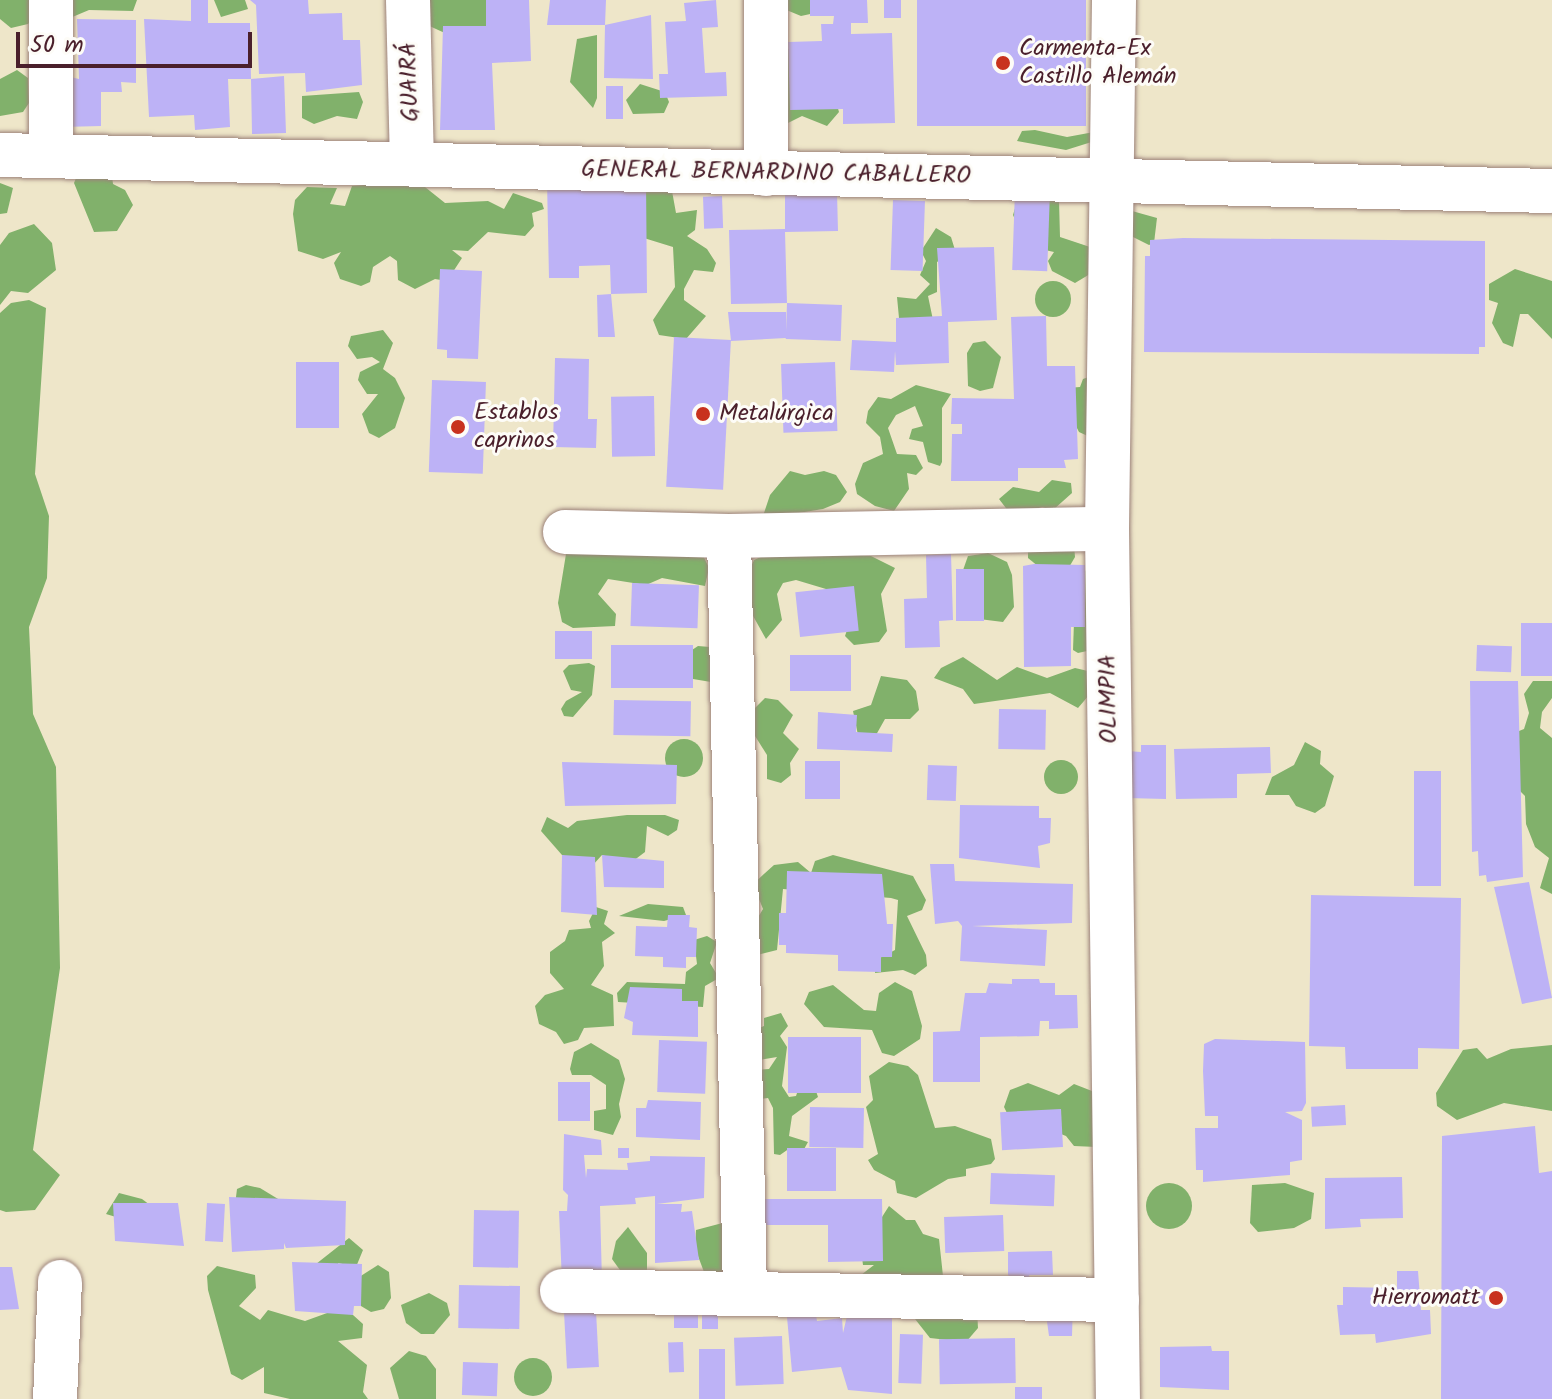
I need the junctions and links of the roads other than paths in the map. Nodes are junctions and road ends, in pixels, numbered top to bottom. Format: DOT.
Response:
graph roads {
  1 [pos="51,0"];
  2 [pos="408,0"];
  3 [pos="766,0"];
  4 [pos="1114,0"];
  5 [pos="0,155"];
  6 [pos="51,156"];
  7 [pos="412,164"];
  8 [pos="766,174"];
  9 [pos="1115,181"];
  10 [pos="1552,191"];
  11 [pos="1107,529"];
  12 [pos="565,532"];
  13 [pos="729,536"];
  14 [pos="60,1282"];
  15 [pos="562,1291"];
  16 [pos="745,1293"];
  17 [pos="1117,1300"];
  18 [pos="55,1399"];
  19 [pos="1118,1399"];
  1 -- 6 [label="street"];
  2 -- 7 [label="street, GUAIRÁ"];
  3 -- 8 [label="street"];
  4 -- 9 [label="street, OLIMPIA"];
  5 -- 6 [label="street, GENERAL BERNARDINO CABALLERO"];
  6 -- 7 [label="street, GENERAL BERNARDINO CABALLERO"];
  7 -- 8 [label="street, GENERAL BERNARDINO CABALLERO"];
  8 -- 9 [label="street, GENERAL BERNARDINO CABALLERO"];
  9 -- 10 [label="street, GENERAL BERNARDINO CABALLERO"];
  9 -- 11 [label="street, OLIMPIA"];
  11 -- 13 [label="street"];
  11 -- 17 [label="street, OLIMPIA"];
  12 -- 13 [label="street"];
  13 -- 16 [label="street"];
  14 -- 18 [label="street"];
  15 -- 16 [label="street"];
  16 -- 17 [label="street"];
  17 -- 19 [label="street, OLIMPIA"];
}
